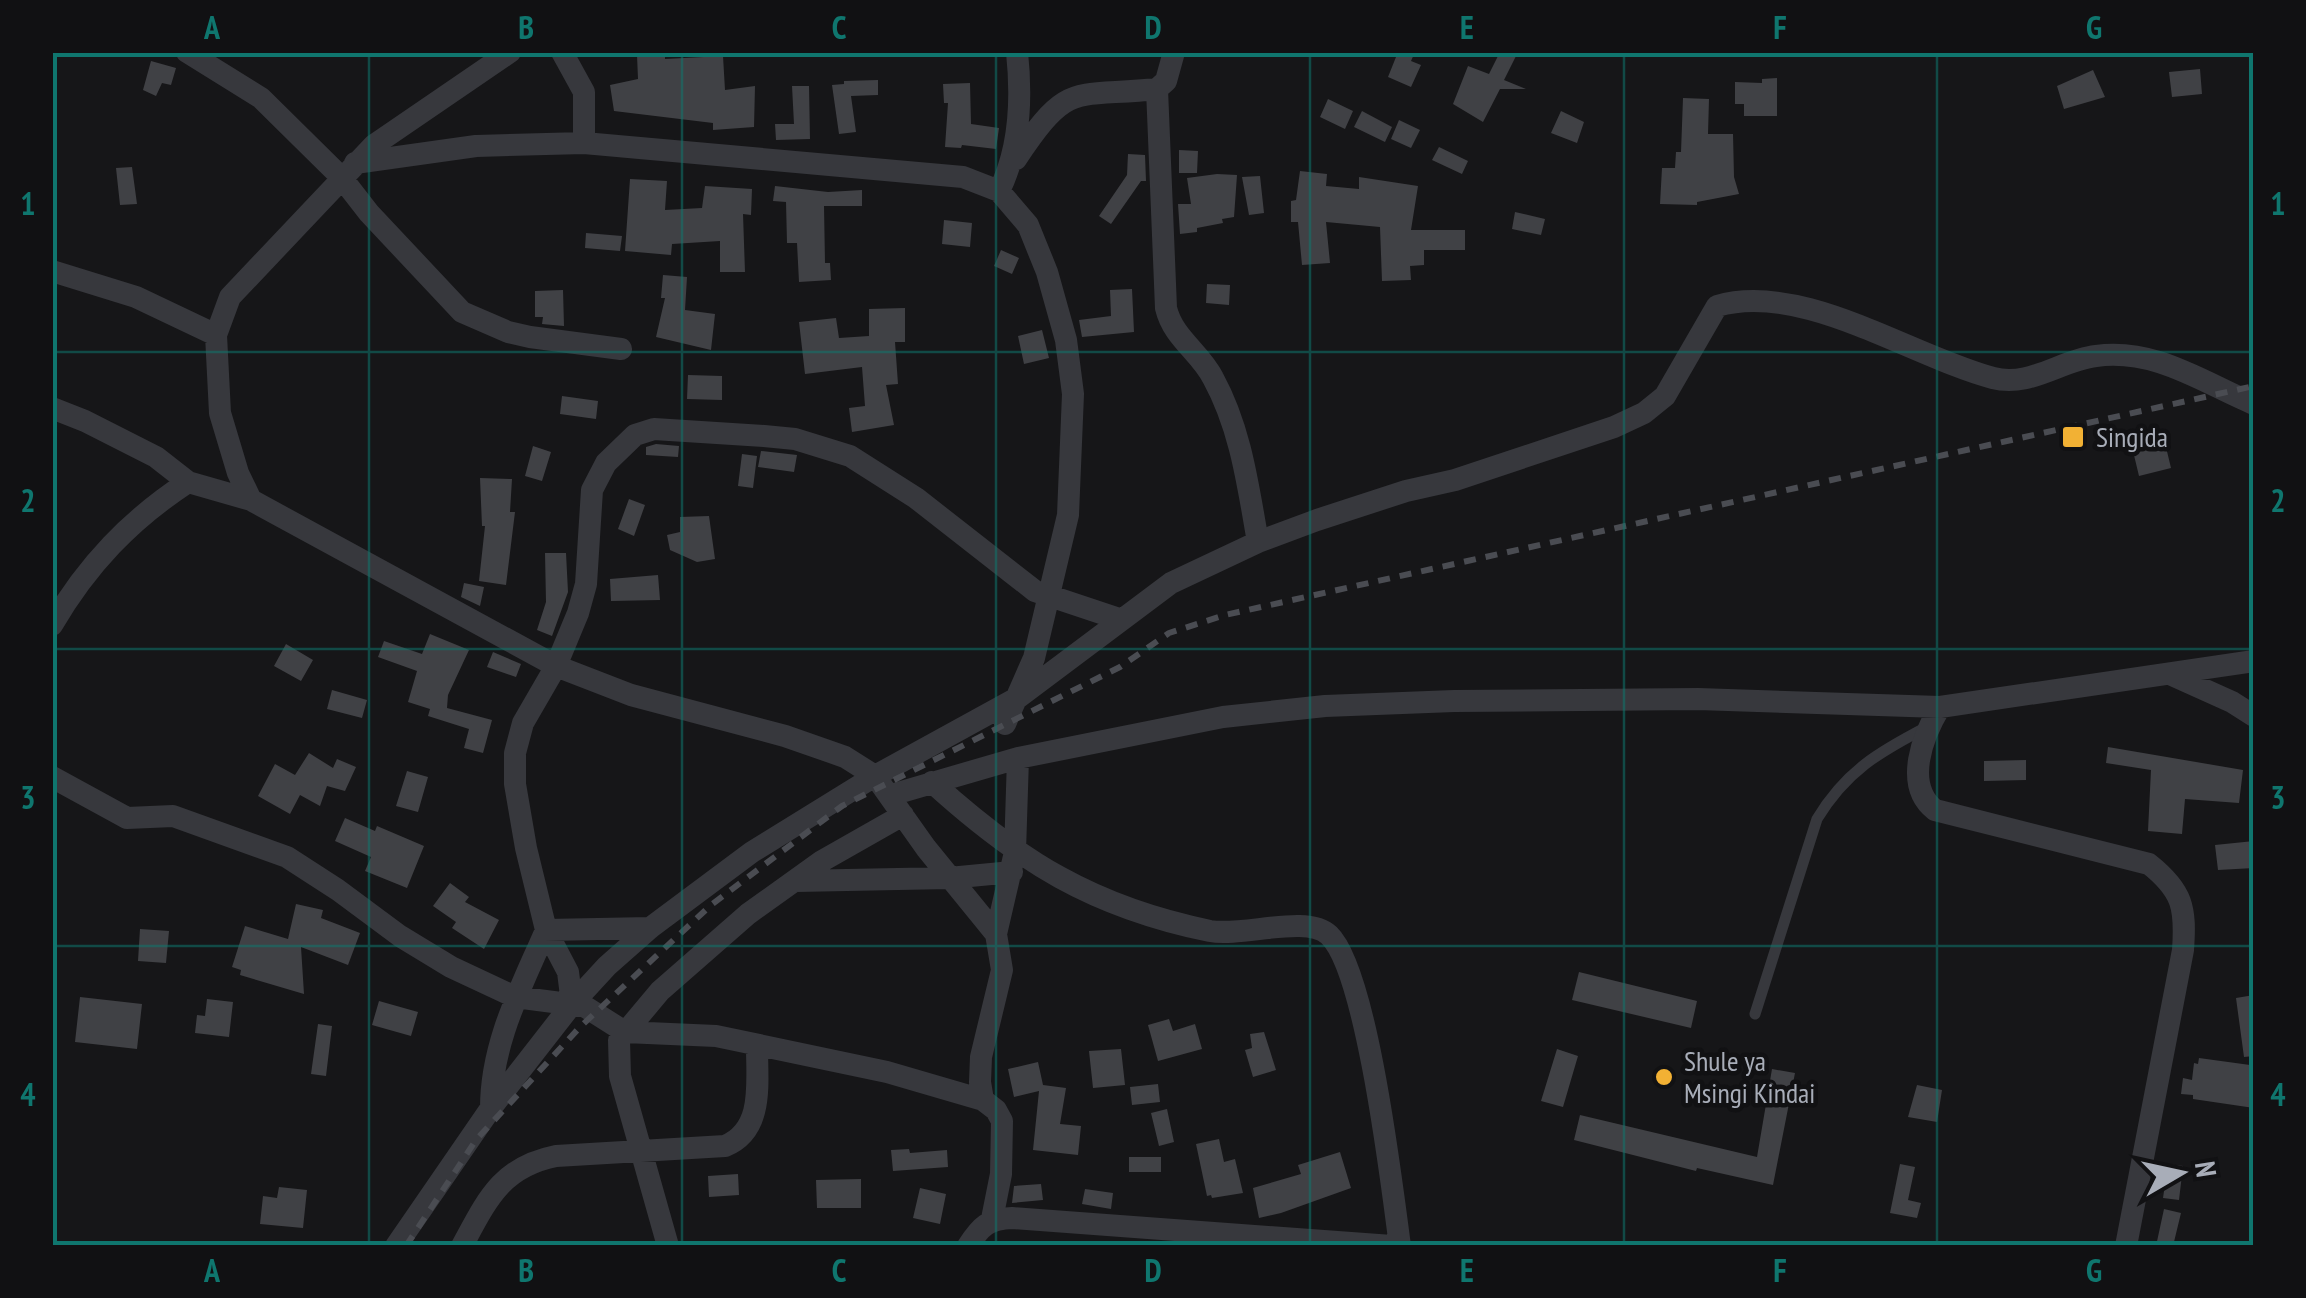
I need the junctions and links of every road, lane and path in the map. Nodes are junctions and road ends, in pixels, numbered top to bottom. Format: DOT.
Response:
graph roads {
  1 [pos="187,52"];
  2 [pos="510,52"];
  3 [pos="562,52"];
  4 [pos="1017,52"];
  5 [pos="1174,52"];
  6 [pos="1158,89"];
  7 [pos="584,143"];
  8 [pos="1012,166"];
  9 [pos="348,170"];
  10 [pos="999,192"];
  11 [pos="52,270"];
  12 [pos="216,336"];
  13 [pos="621,349"];
  14 [pos="2254,404"];
  15 [pos="52,408"];
  16 [pos="188,482"];
  17 [pos="250,500"];
  18 [pos="1258,542"];
  19 [pos="1048,597"];
  20 [pos="1119,619"];
  21 [pos="52,626"];
  22 [pos="2254,661"];
  23 [pos="556,666"];
  24 [pos="2171,675"];
  25 [pos="1020,696"];
  26 [pos="2254,716"];
  27 [pos="1934,717"];
  28 [pos="1005,724"];
  29 [pos="1018,758"];
  30 [pos="52,778"];
  31 [pos="932,782"];
  32 [pos="890,795"];
  33 [pos="1013,862"];
  34 [pos="949,878"];
  35 [pos="793,881"];
  36 [pos="650,928"];
  37 [pos="546,930"];
  38 [pos="996,934"];
  39 [pos="516,998"];
  40 [pos="572,1004"];
  41 [pos="1755,1014"];
  42 [pos="625,1032"];
  43 [pos="757,1047"];
  44 [pos="983,1100"];
  45 [pos="490,1108"];
  46 [pos="644,1152"];
  47 [pos="992,1219"];
  48 [pos="1310,1242"];
  49 [pos="396,1246"];
  50 [pos="462,1246"];
  51 [pos="668,1246"];
  52 [pos="968,1246"];
  53 [pos="1392,1246"];
  54 [pos="1400,1246"];
  55 [pos="2126,1246"];
  1 -- 9 [label="street"];
  2 -- 9 [label="street"];
  3 -- 7 [label="street"];
  4 -- 8 [label="street"];
  5 -- 6 [label="street"];
  6 -- 8 [label="street"];
  6 -- 18 [label="street"];
  7 -- 9 [label="street"];
  7 -- 10 [label="street"];
  8 -- 10 [label="street"];
  9 -- 12 [label="street"];
  9 -- 13 [label="street"];
  10 -- 19 [label="street"];
  11 -- 12 [label="street"];
  12 -- 17 [label="street"];
  14 -- 18 [label="street"];
  15 -- 16 [label="street"];
  16 -- 17 [label="street"];
  16 -- 21 [label="street"];
  17 -- 23 [label="street"];
  18 -- 20 [label="street"];
  19 -- 20 [label="street"];
  19 -- 23 [label="street"];
  19 -- 25 [label="street"];
  20 -- 25 [label="street"];
  22 -- 24 [label="street"];
  23 -- 32 [label="street"];
  23 -- 37 [label="street"];
  24 -- 26 [label="street"];
  24 -- 27 [label="street"];
  25 -- 28 [label="street"];
  25 -- 32 [label="street"];
  27 -- 29 [label="street"];
  27 -- 41 [label="lane"];
  27 -- 55 [label="street"];
  29 -- 31 [label="street"];
  29 -- 33 [label="street"];
  30 -- 39 [label="street"];
  31 -- 32 [label="street"];
  31 -- 33 [label="street"];
  32 -- 34 [label="street"];
  32 -- 35 [label="street"];
  32 -- 36 [label="street"];
  33 -- 34 [label="street"];
  33 -- 38 [label="street"];
  33 -- 54 [label="street"];
  34 -- 35 [label="street"];
  34 -- 38 [label="street"];
  35 -- 42 [label="street"];
  36 -- 37 [label="street"];
  36 -- 40 [label="street"];
  37 -- 39 [label="street"];
  37 -- 40 [label="street"];
  38 -- 44 [label="street"];
  39 -- 40 [label="street"];
  39 -- 45 [label="street"];
  40 -- 42 [label="street"];
  40 -- 45 [label="street"];
  42 -- 43 [label="street"];
  42 -- 46 [label="street"];
  43 -- 44 [label="street"];
  43 -- 46 [label="street"];
  44 -- 47 [label="street"];
  45 -- 49 [label="street"];
  46 -- 50 [label="street"];
  46 -- 51 [label="street"];
  47 -- 48 [label="street"];
  47 -- 52 [label="street"];
  48 -- 53 [label="street"];
}
